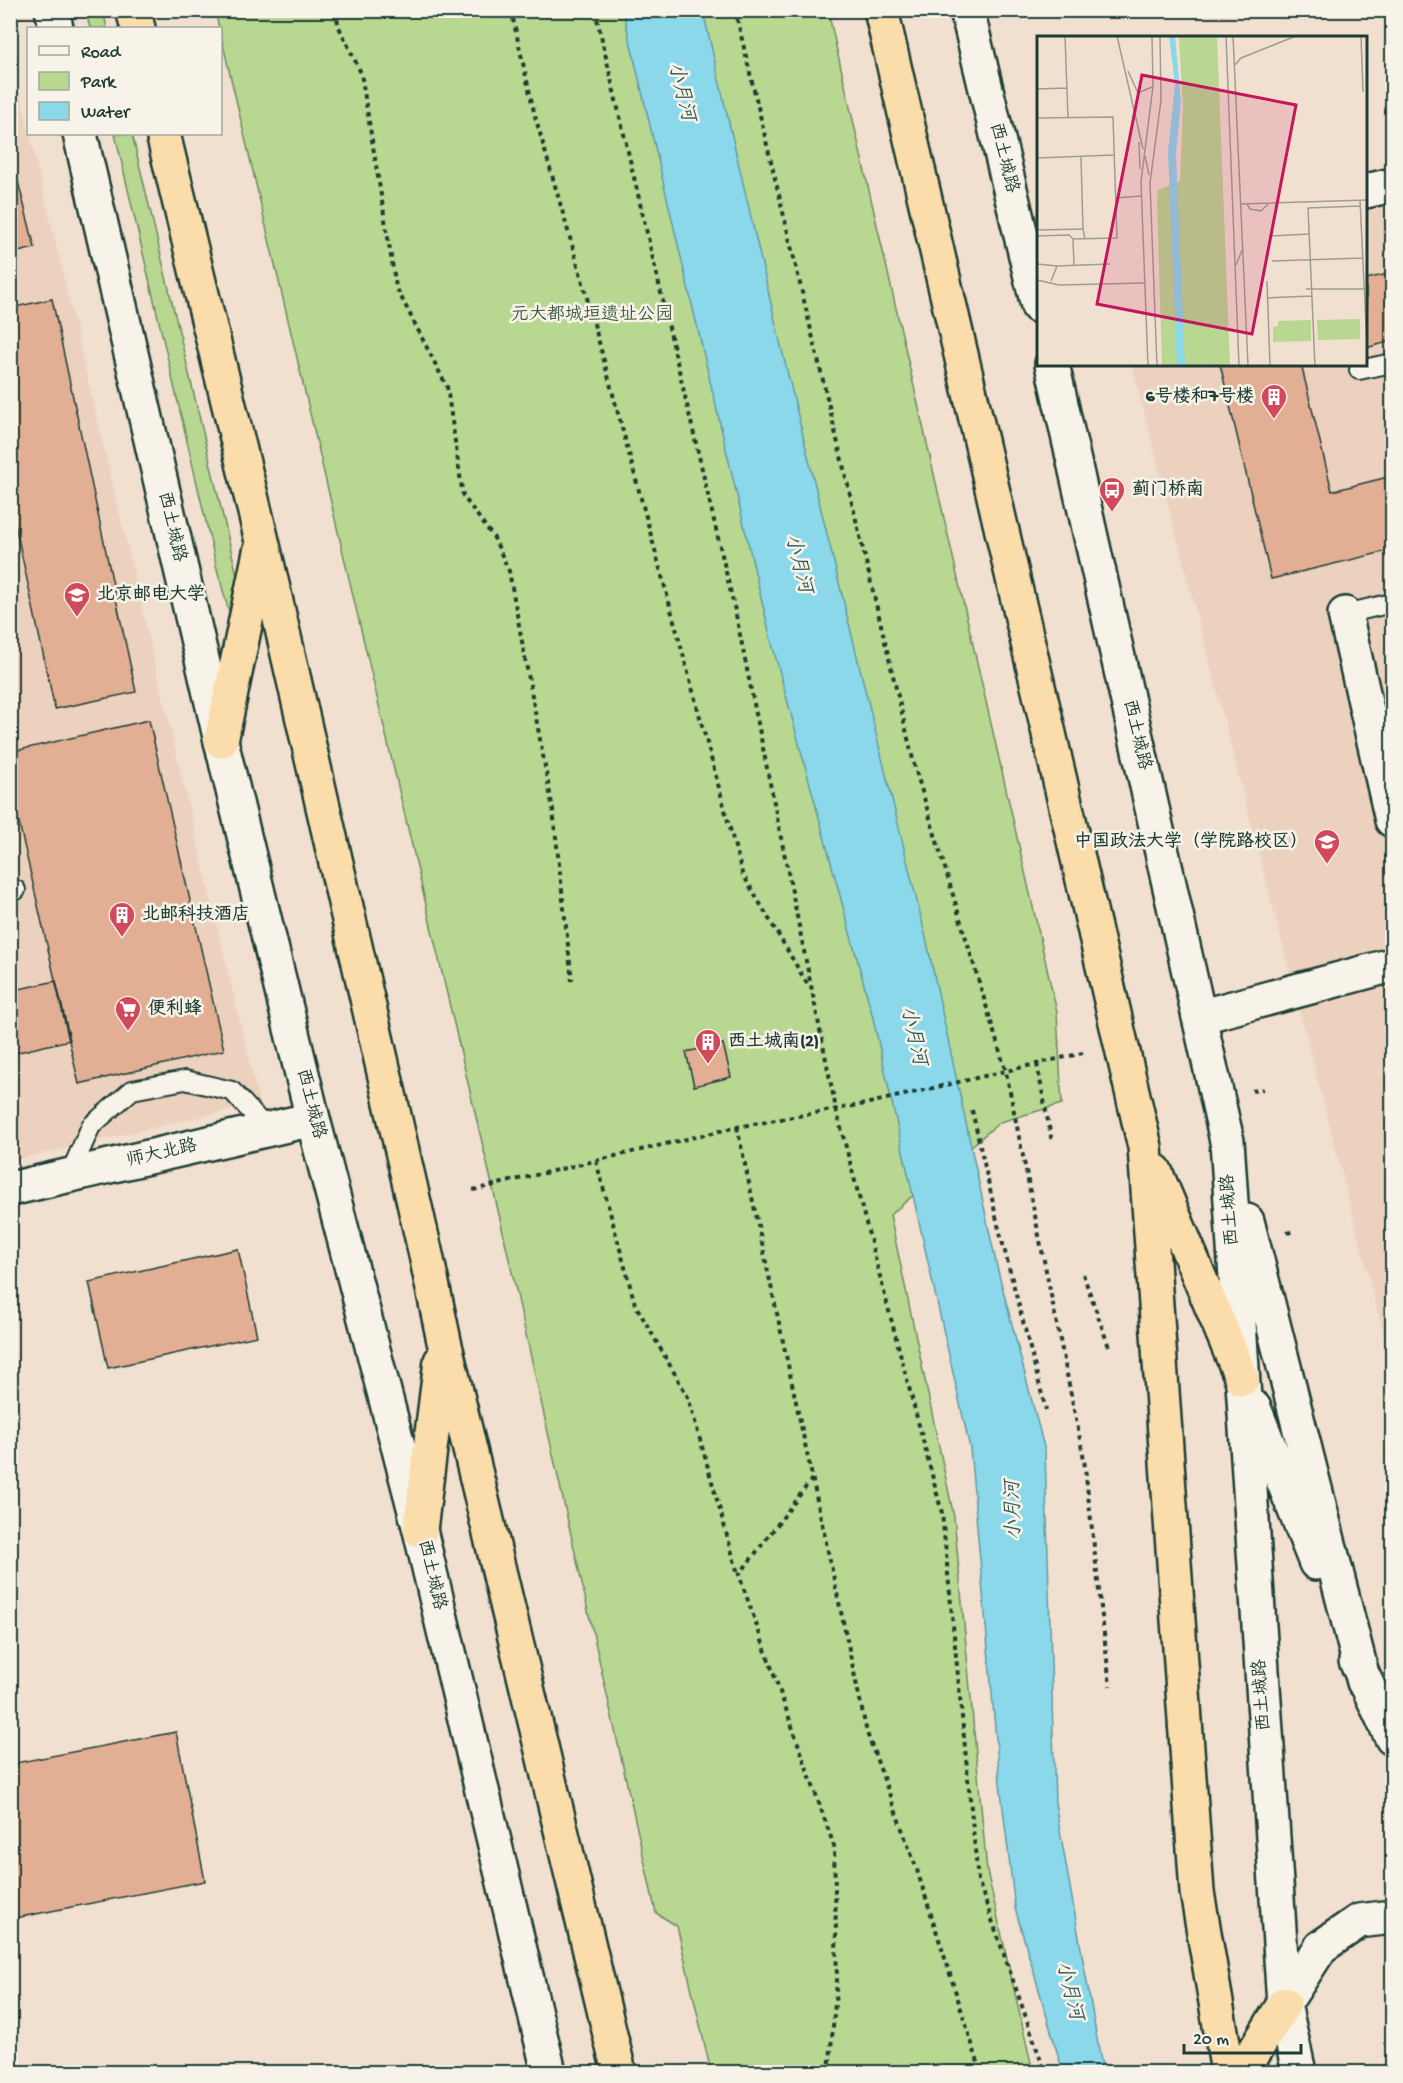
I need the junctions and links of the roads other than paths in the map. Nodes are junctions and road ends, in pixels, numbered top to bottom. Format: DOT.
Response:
graph roads {
  1 [pos="52,10"];
  2 [pos="133,10"];
  3 [pos="881,10"];
  4 [pos="967,10"];
  5 [pos="56,27"];
  6 [pos="138,27"];
  7 [pos="80,135"];
  8 [pos="163,135"];
  9 [pos="1392,185"];
  10 [pos="1367,190"];
  11 [pos="1034,264"];
  12 [pos="1037,296"];
  13 [pos="1392,363"];
  14 [pos="1052,366"];
  15 [pos="1359,370"];
  16 [pos="262,542"];
  17 [pos="1392,603"];
  18 [pos="1345,614"];
  19 [pos="221,741"];
  20 [pos="1392,819"];
  21 [pos="1392,965"];
  22 [pos="1199,1017"];
  23 [pos="313,1119"];
  24 [pos="268,1130"];
  25 [pos="1227,1142"];
  26 [pos="1145,1147"];
  27 [pos="69,1176"];
  28 [pos="10,1189"];
  29 [pos="444,1341"];
  30 [pos="1242,1379"];
  31 [pos="420,1530"];
  32 [pos="1364,1682"];
  33 [pos="1392,1738"];
  34 [pos="1392,1917"];
  35 [pos="1284,2004"];
  36 [pos="549,2073"];
  37 [pos="619,2073"];
  38 [pos="1228,2073"];
  39 [pos="1242,2073"];
  40 [pos="1299,2073"];
  1 -- 5 [label="street"];
  2 -- 6 [label="highway"];
  3 -- 26 [label="highway"];
  4 -- 11 [label="street, 西土城路"];
  7 -- 19 [label="street, 西土城路"];
  8 -- 16 [label="highway"];
  9 -- 10 [label="street"];
  11 -- 12 [label="street, 西土城路"];
  13 -- 15 [label="lane"];
  14 -- 22 [label="street, 西土城路"];
  16 -- 19 [label="highway"];
  16 -- 29 [label="highway"];
  17 -- 18 [label="lane"];
  18 -- 20 [label="street"];
  19 -- 23 [label="street, 西土城路"];
  21 -- 22 [label="street"];
  22 -- 25 [label="street, 西土城路"];
  23 -- 24 [label="street, 师大北路"];
  23 -- 31 [label="street, 西土城路"];
  24 -- 27 [label="street, 师大北路"];
  24 -- 27 [label="lane"];
  25 -- 30 [label="street, 西土城路"];
  25 -- 32 [label="street"];
  26 -- 30 [label="highway"];
  26 -- 38 [label="highway"];
  27 -- 28 [label="street, 师大北路"];
  29 -- 31 [label="highway"];
  29 -- 37 [label="highway"];
  30 -- 32 [label="street"];
  30 -- 35 [label="street, 西土城路"];
  31 -- 36 [label="street, 西土城路"];
  32 -- 33 [label="street"];
  34 -- 35 [label="street"];
  35 -- 39 [label="highway"];
  35 -- 40 [label="street, 西土城路"];
}
